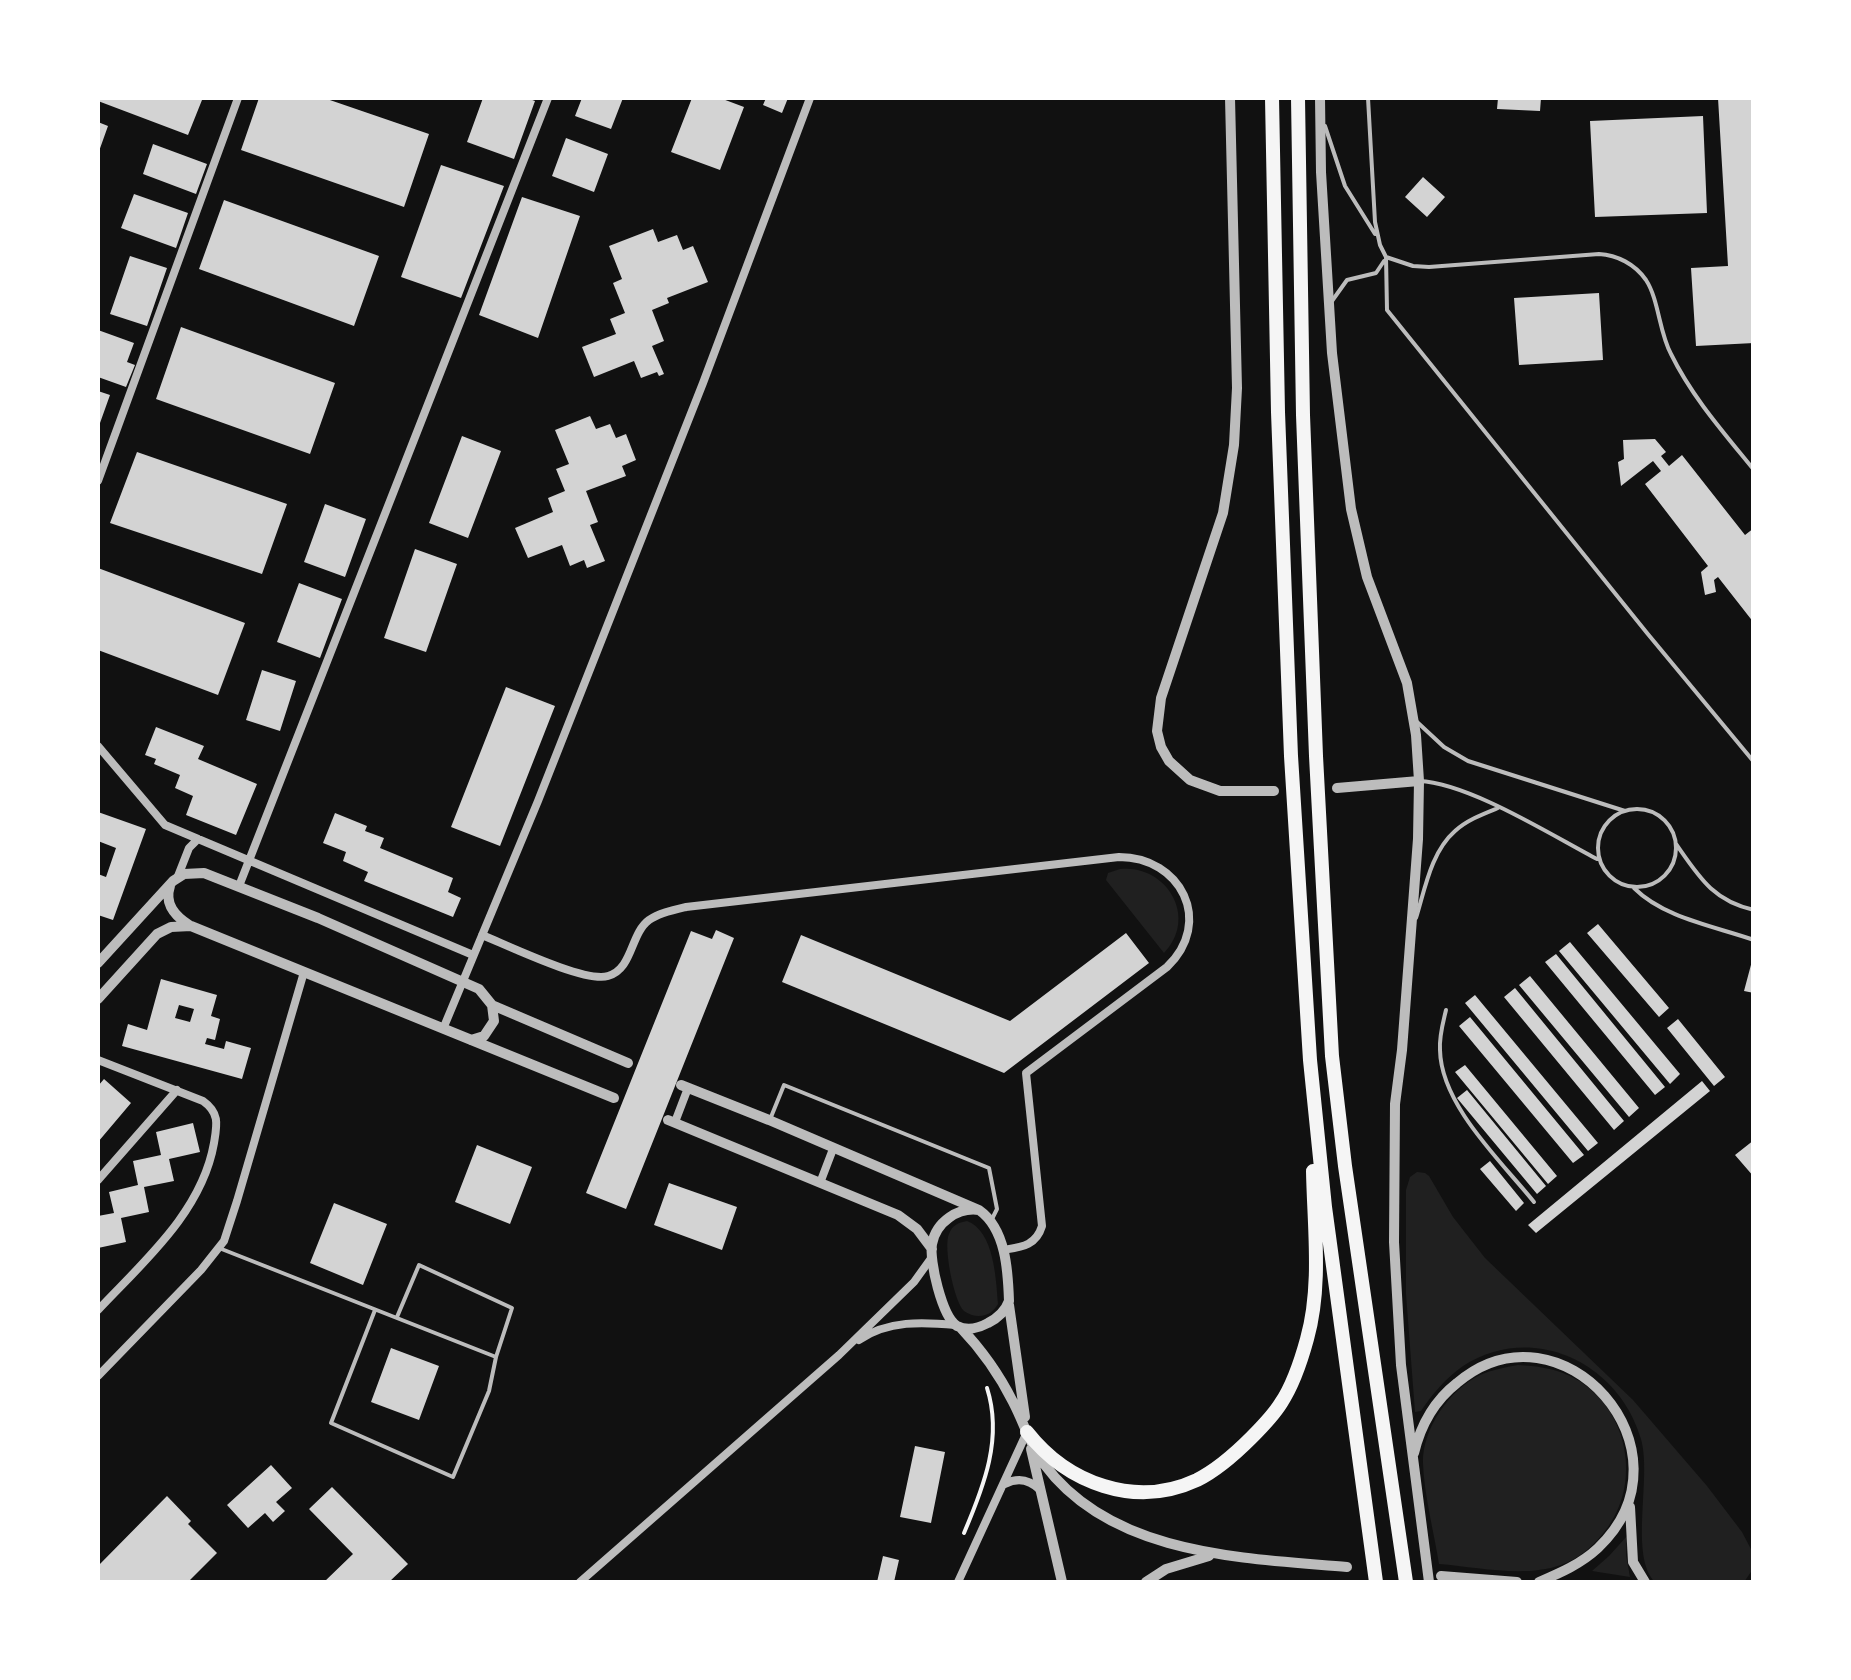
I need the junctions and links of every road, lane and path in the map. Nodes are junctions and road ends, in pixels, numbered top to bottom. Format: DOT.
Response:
graph roads {
  1 [pos="238,98"];
  2 [pos="548,98"];
  3 [pos="810,98"];
  4 [pos="1230,98"];
  5 [pos="1272,98"];
  6 [pos="1298,98"];
  7 [pos="1320,98"];
  8 [pos="1368,98"];
  9 [pos="1321,112"];
  10 [pos="1378,238"];
  11 [pos="1386,257"];
  12 [pos="1329,305"];
  13 [pos="1754,470"];
  14 [pos="98,481"];
  15 [pos="1414,720"];
  16 [pos="98,746"];
  17 [pos="1754,762"];
  18 [pos="1419,781"];
  19 [pos="1337,788"];
  20 [pos="1274,791"];
  21 [pos="1498,808"];
  22 [pos="1625,811"];
  23 [pos="198,839"];
  24 [pos="1676,844"];
  25 [pos="1599,860"];
  26 [pos="249,861"];
  27 [pos="176,879"];
  28 [pos="239,886"];
  29 [pos="1634,888"];
  30 [pos="1754,910"];
  31 [pos="191,926"];
  32 [pos="482,934"];
  33 [pos="1411,937"];
  34 [pos="1754,940"];
  35 [pos="473,954"];
  36 [pos="98,962"];
  37 [pos="304,972"];
  38 [pos="462,980"];
  39 [pos="98,999"];
  40 [pos="492,1006"];
  41 [pos="1446,1010"];
  42 [pos="443,1029"];
  43 [pos="471,1040"];
  44 [pos="98,1060"];
  45 [pos="1310,1060"];
  46 [pos="628,1063"];
  47 [pos="684,1087"];
  48 [pos="176,1090"];
  49 [pos="614,1098"];
  50 [pos="769,1120"];
  51 [pos="672,1121"];
  52 [pos="833,1149"];
  53 [pos="98,1180"];
  54 [pos="820,1183"];
  55 [pos="1534,1202"];
  56 [pos="979,1210"];
  57 [pos="992,1221"];
  58 [pos="219,1248"];
  59 [pos="1003,1250"];
  60 [pos="932,1253"];
  61 [pos="1009,1304"];
  62 [pos="98,1310"];
  63 [pos="375,1310"];
  64 [pos="396,1318"];
  65 [pos="958,1326"];
  66 [pos="840,1355"];
  67 [pos="496,1357"];
  68 [pos="98,1376"];
  69 [pos="983,1380"];
  70 [pos="1026,1432"];
  71 [pos="1413,1458"];
  72 [pos="1002,1487"];
  73 [pos="1040,1490"];
  74 [pos="1630,1501"];
  75 [pos="959,1547"];
  76 [pos="1220,1555"];
  77 [pos="1347,1568"];
  78 [pos="1441,1576"];
  79 [pos="580,1582"];
  80 [pos="958,1582"];
  81 [pos="1062,1582"];
  82 [pos="1146,1582"];
  83 [pos="1376,1582"];
  84 [pos="1406,1582"];
  85 [pos="1429,1582"];
  86 [pos="1516,1582"];
  87 [pos="1539,1582"];
  88 [pos="1645,1582"];
  1 -- 14 [label="street"];
  2 -- 26 [label="street"];
  3 -- 32 [label="street"];
  4 -- 20 [label="street"];
  5 -- 45 [label="highway"];
  6 -- 84 [label="highway"];
  7 -- 9 [label="street"];
  8 -- 10 [label="lane"];
  9 -- 10 [label="lane"];
  9 -- 12 [label="street"];
  10 -- 11 [label="lane"];
  11 -- 12 [label="lane"];
  11 -- 13 [label="lane"];
  11 -- 17 [label="lane"];
  12 -- 15 [label="street"];
  15 -- 18 [label="street"];
  15 -- 22 [label="lane"];
  16 -- 23 [label="street"];
  18 -- 19 [label="street"];
  18 -- 21 [label="lane"];
  18 -- 33 [label="street"];
  21 -- 25 [label="lane"];
  21 -- 33 [label="lane"];
  22 -- 24 [label="lane"];
  22 -- 25 [label="lane"];
  23 -- 26 [label="street"];
  23 -- 27 [label="street"];
  24 -- 29 [label="lane"];
  24 -- 30 [label="lane"];
  25 -- 29 [label="lane"];
  26 -- 28 [label="street"];
  26 -- 35 [label="street"];
  27 -- 28 [label="street"];
  27 -- 31 [label="street"];
  27 -- 36 [label="street"];
  28 -- 38 [label="street"];
  29 -- 34 [label="lane"];
  31 -- 37 [label="street"];
  31 -- 39 [label="street"];
  32 -- 35 [label="street"];
  32 -- 59 [label="street"];
  33 -- 71 [label="street"];
  35 -- 38 [label="street"];
  37 -- 42 [label="street"];
  37 -- 58 [label="street"];
  38 -- 40 [label="street"];
  38 -- 42 [label="street"];
  40 -- 43 [label="street"];
  40 -- 46 [label="street"];
  41 -- 55 [label="lane"];
  42 -- 43 [label="street"];
  43 -- 49 [label="street"];
  44 -- 48 [label="street"];
  45 -- 70 [label="highway"];
  45 -- 83 [label="highway"];
  47 -- 50 [label="street"];
  47 -- 51 [label="street"];
  48 -- 53 [label="street"];
  48 -- 62 [label="street"];
  50 -- 52 [label="street"];
  50 -- 57 [label="lane"];
  51 -- 54 [label="street"];
  52 -- 54 [label="street"];
  52 -- 56 [label="street"];
  54 -- 60 [label="street"];
  56 -- 57 [label="street"];
  56 -- 60 [label="street"];
  57 -- 59 [label="street"];
  58 -- 63 [label="lane"];
  58 -- 68 [label="street"];
  59 -- 61 [label="street"];
  60 -- 65 [label="street"];
  60 -- 66 [label="street"];
  61 -- 65 [label="street"];
  61 -- 70 [label="street"];
  63 -- 64 [label="lane"];
  63 -- 67 [label="lane"];
  64 -- 67 [label="lane"];
  64 -- 67 [label="lane"];
  65 -- 66 [label="street"];
  65 -- 70 [label="street"];
  66 -- 79 [label="street"];
  69 -- 75 [label="path"];
  70 -- 72 [label="street"];
  70 -- 73 [label="street"];
  70 -- 76 [label="street"];
  71 -- 74 [label="street"];
  71 -- 85 [label="street"];
  72 -- 73 [label="street"];
  72 -- 80 [label="street"];
  73 -- 81 [label="street"];
  74 -- 87 [label="street"];
  74 -- 88 [label="street"];
  76 -- 77 [label="street"];
  76 -- 82 [label="street"];
  78 -- 86 [label="street"];
}
